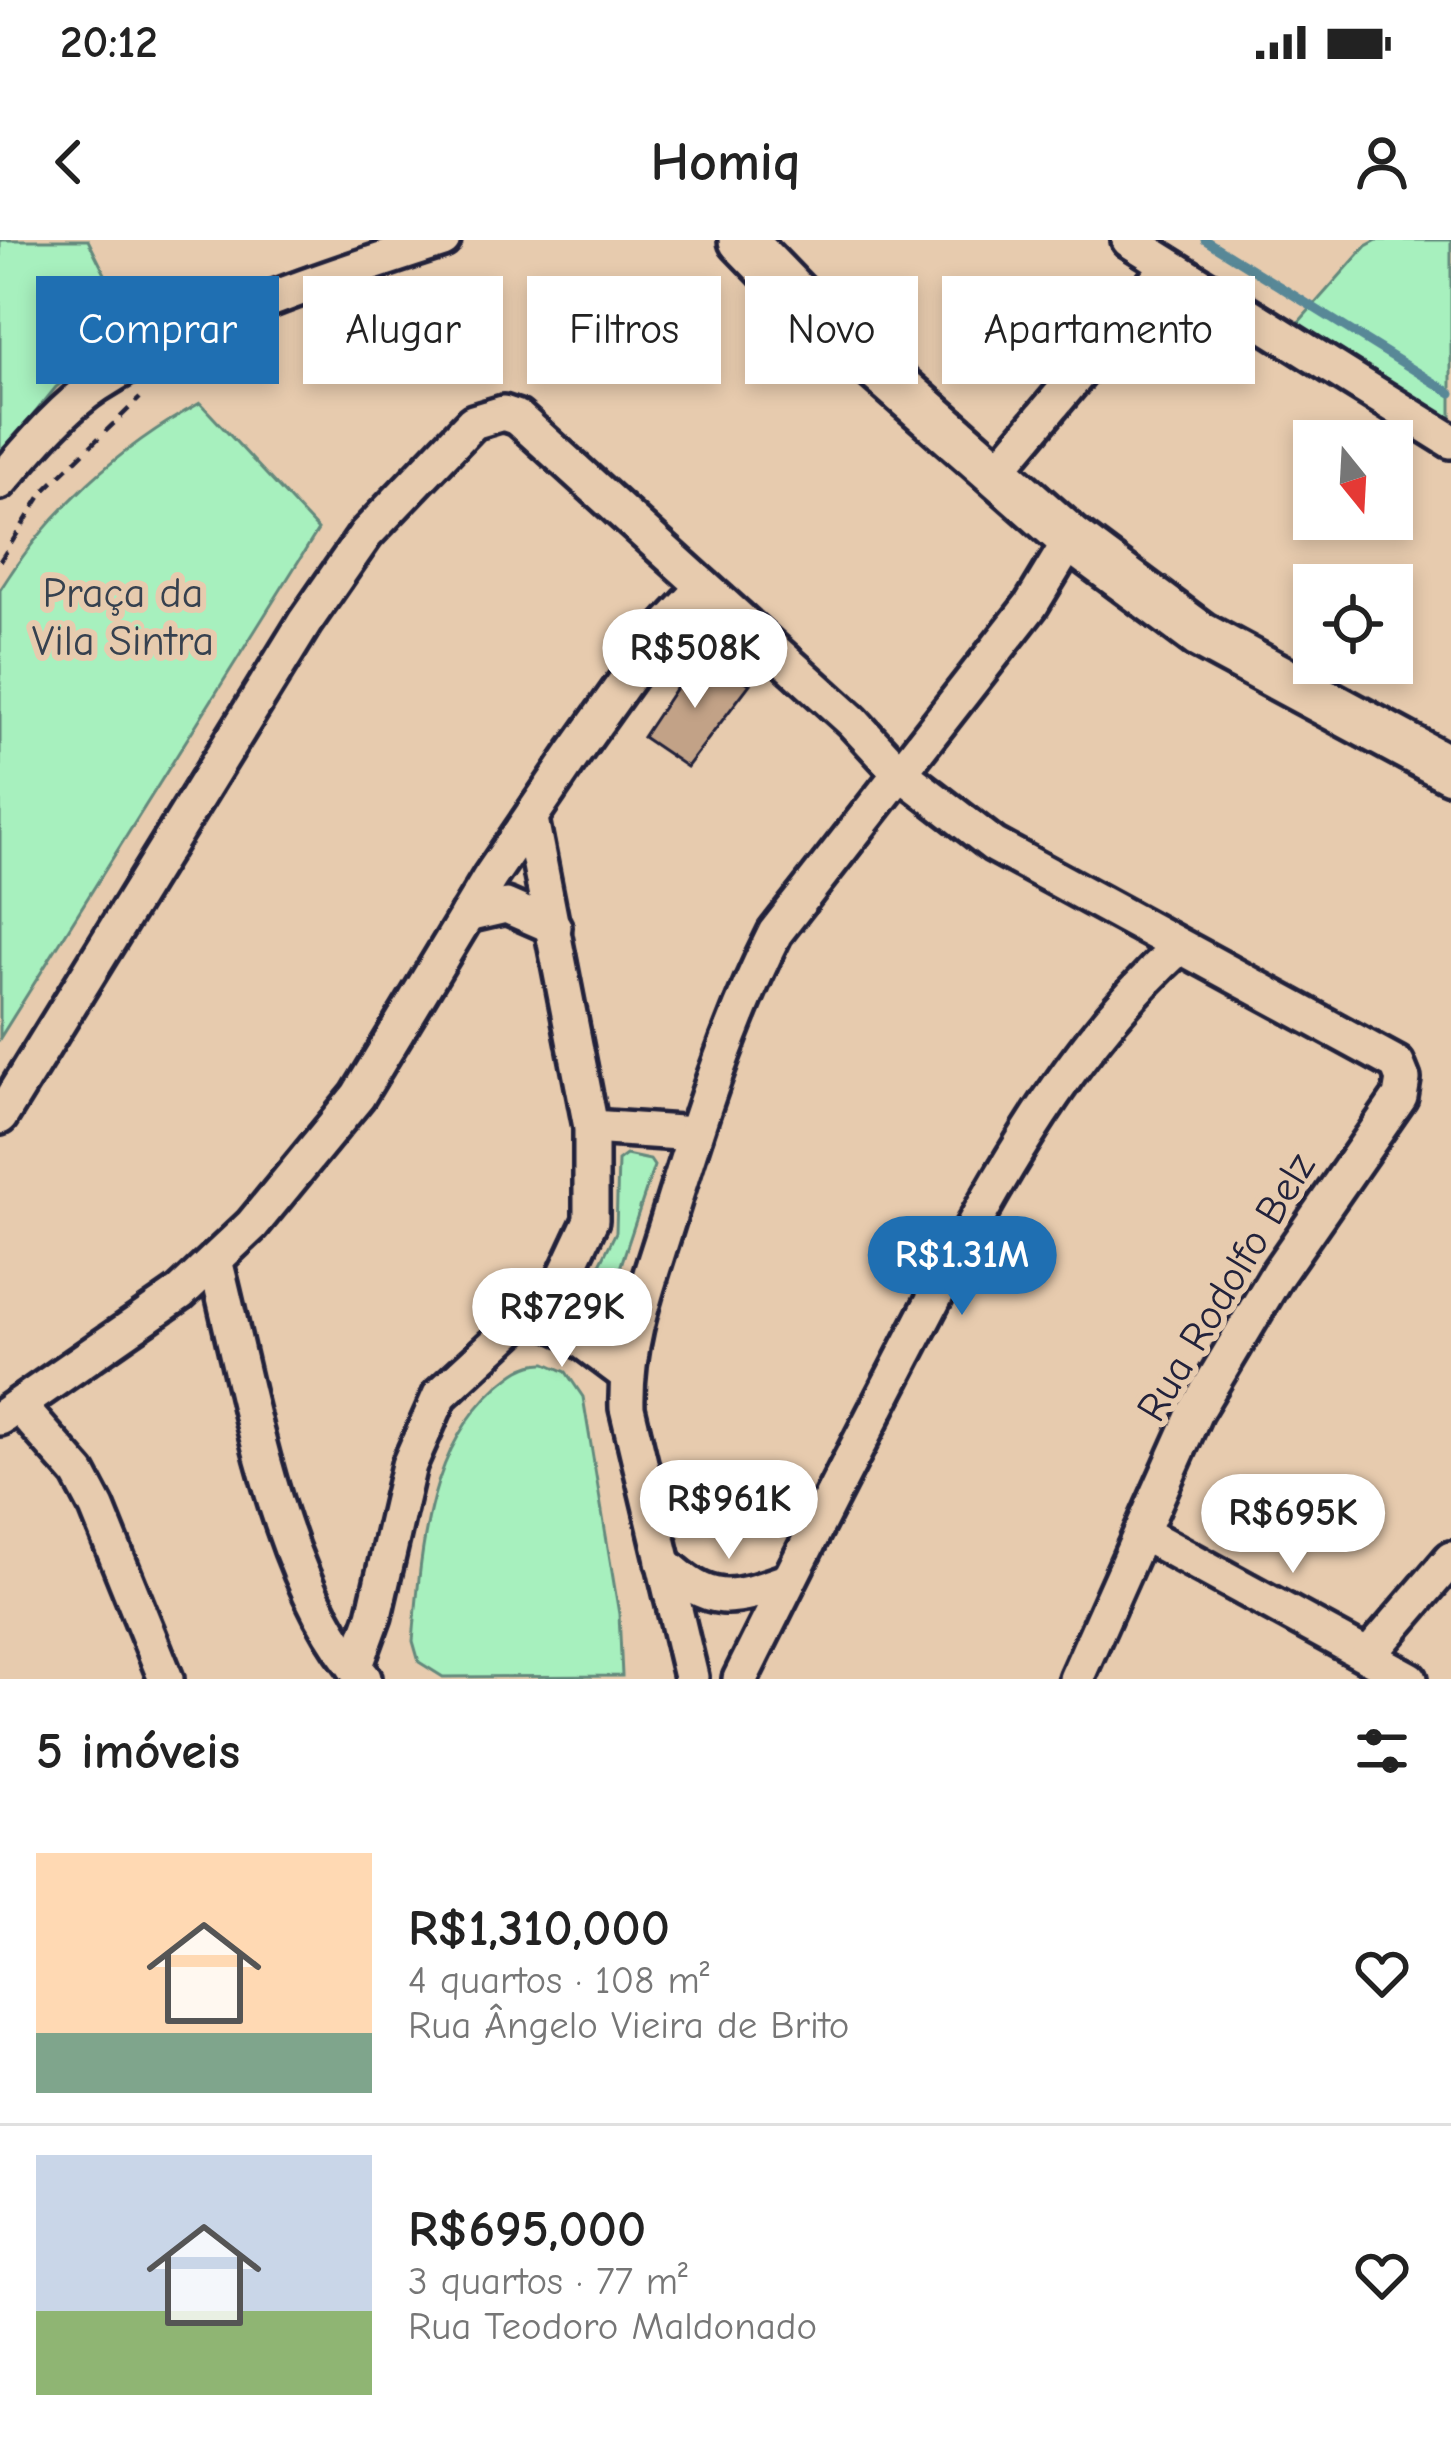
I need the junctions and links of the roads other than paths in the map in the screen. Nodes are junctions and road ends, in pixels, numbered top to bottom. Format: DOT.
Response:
graph roads {
  1 [pos="443,240"];
  2 [pos="742,240"];
  3 [pos="1129,240"];
  4 [pos="1169,266"];
  5 [pos="1451,441"];
  6 [pos="996,472"];
  7 [pos="0,482"];
  8 [pos="1071,539"];
  9 [pos="704,586"];
  10 [pos="1451,770"];
  11 [pos="898,771"];
  12 [pos="532,824"];
  13 [pos="467,914"];
  14 [pos="554,927"];
  15 [pos="1178,948"];
  16 [pos="0,1117"];
  17 [pos="591,1127"];
  18 [pos="695,1134"];
  19 [pos="215,1264"];
  20 [pos="531,1313"];
  21 [pos="626,1374"];
  22 [pos="10,1413"];
  23 [pos="1142,1533"];
  24 [pos="1451,1559"];
  25 [pos="664,1562"];
  26 [pos="789,1580"];
  27 [pos="1368,1656"];
  28 [pos="360,1674"];
  29 [pos="692,1678"];
  30 [pos="166,1679"];
  31 [pos="740,1679"];
  32 [pos="1076,1679"];
  33 [pos="1410,1679"];
  1 -- 7 [label="street"];
  2 -- 6 [label="main road"];
  3 -- 4 [label="street"];
  4 -- 5 [label="street"];
  4 -- 6 [label="street"];
  6 -- 8 [label="main road"];
  8 -- 10 [label="main road"];
  8 -- 11 [label="street"];
  9 -- 11 [label="street"];
  9 -- 12 [label="street"];
  9 -- 16 [label="street"];
  11 -- 15 [label="street"];
  11 -- 18 [label="street"];
  12 -- 13 [label="street"];
  12 -- 14 [label="street"];
  13 -- 14 [label="street"];
  13 -- 19 [label="street"];
  14 -- 17 [label="street"];
  15 -- 23 [label="street, Rua Rodolfo Belz"];
  15 -- 26 [label="street"];
  17 -- 18 [label="street"];
  17 -- 20 [label="street"];
  18 -- 21 [label="street"];
  19 -- 22 [label="street"];
  19 -- 28 [label="street"];
  20 -- 21 [label="street"];
  20 -- 28 [label="street"];
  21 -- 25 [label="street"];
  22 -- 30 [label="street"];
  23 -- 27 [label="street"];
  23 -- 32 [label="street, Rua Rodolfo Belz"];
  24 -- 27 [label="street"];
  25 -- 26 [label="street"];
  25 -- 29 [label="street"];
  26 -- 31 [label="street"];
  27 -- 33 [label="street"];
}
